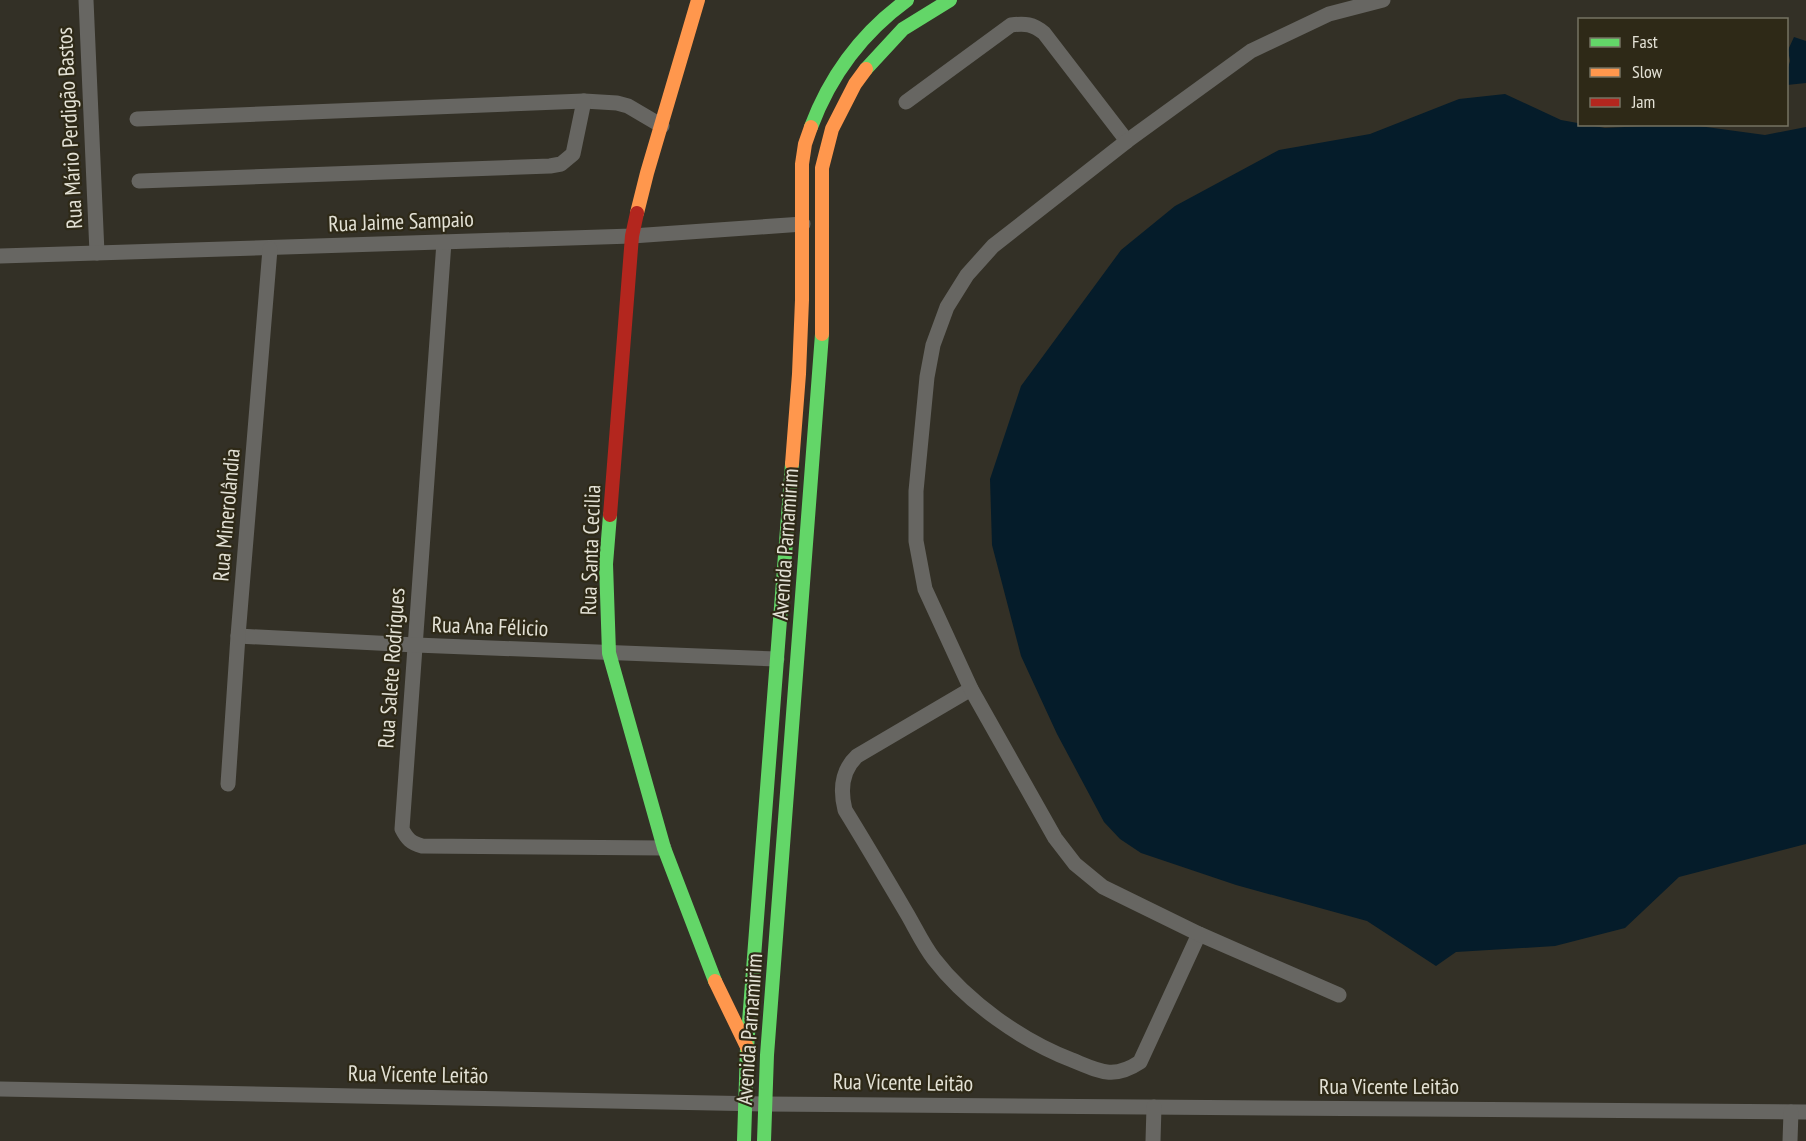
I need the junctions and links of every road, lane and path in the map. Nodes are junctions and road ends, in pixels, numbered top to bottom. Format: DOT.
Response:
graph roads {
  1 [pos="86,0"];
  2 [pos="698,0"];
  3 [pos="907,0"];
  4 [pos="950,0"];
  5 [pos="1344,0"];
  6 [pos="1383,0"];
  7 [pos="1329,14"];
  8 [pos="584,101"];
  9 [pos="906,102"];
  10 [pos="137,119"];
  11 [pos="662,126"];
  12 [pos="1127,141"];
  13 [pos="139,181"];
  14 [pos="803,224"];
  15 [pos="632,236"];
  16 [pos="444,242"];
  17 [pos="270,249"];
  18 [pos="97,253"];
  19 [pos="0,256"];
  20 [pos="238,636"];
  21 [pos="416,645"];
  22 [pos="609,653"];
  23 [pos="777,658"];
  24 [pos="971,688"];
  25 [pos="228,784"];
  26 [pos="664,848"];
  27 [pos="1199,934"];
  28 [pos="1339,995"];
  29 [pos="747,1048"];
  30 [pos="766,1081"];
  31 [pos="0,1089"];
  32 [pos="745,1103"];
  33 [pos="765,1104"];
  34 [pos="1154,1107"];
  35 [pos="1798,1112"];
  36 [pos="744,1141"];
  37 [pos="764,1141"];
  38 [pos="1153,1141"];
  39 [pos="1790,1141"];
  1 -- 18 [label="street, Rua Mário Perdigão Bastos"];
  2 -- 11 [label="street, Rua Santa Cecilia"];
  3 -- 14 [label="street, Avenida Parnamirim"];
  4 -- 30 [label="street, Avenida Parnamirim"];
  5 -- 7 [label="street"];
  6 -- 7 [label="street"];
  7 -- 12 [label="street"];
  8 -- 10 [label="street"];
  8 -- 11 [label="street"];
  8 -- 13 [label="street"];
  9 -- 12 [label="street"];
  11 -- 15 [label="street, Rua Santa Cecilia"];
  12 -- 24 [label="street"];
  14 -- 15 [label="street, Rua Jaime Sampaio"];
  14 -- 23 [label="street, Avenida Parnamirim"];
  15 -- 16 [label="street, Rua Jaime Sampaio"];
  15 -- 22 [label="street, Rua Santa Cecilia"];
  16 -- 17 [label="street, Rua Jaime Sampaio"];
  16 -- 21 [label="street, Rua Salete Rodrigues"];
  17 -- 18 [label="street, Rua Jaime Sampaio"];
  17 -- 20 [label="street, Rua Minerolândia"];
  18 -- 19 [label="street, Rua Jaime Sampaio"];
  20 -- 21 [label="street, Rua Ana Félicio"];
  20 -- 25 [label="street, Rua Minerolândia"];
  21 -- 22 [label="street, Rua Ana Félicio"];
  21 -- 26 [label="street, Rua Salete Rodrigues"];
  22 -- 23 [label="street, Rua Ana Félicio"];
  22 -- 26 [label="street, Rua Santa Cecilia"];
  23 -- 29 [label="street, Avenida Parnamirim"];
  24 -- 27 [label="street"];
  24 -- 27 [label="street"];
  26 -- 29 [label="street, Rua Santa Cecilia"];
  27 -- 28 [label="street"];
  29 -- 30 [label="street, Rua Santa Cecilia"];
  29 -- 32 [label="street, Avenida Parnamirim"];
  30 -- 33 [label="street, Avenida Parnamirim"];
  31 -- 32 [label="street, Rua Vicente Leitão"];
  32 -- 33 [label="street, Rua Vicente Leitão"];
  32 -- 36 [label="street, Avenida Parnamirim"];
  33 -- 34 [label="street, Rua Vicente Leitão"];
  33 -- 37 [label="street, Avenida Parnamirim"];
  34 -- 35 [label="street, Rua Vicente Leitão"];
  34 -- 38 [label="street"];
  35 -- 39 [label="street"];
}
